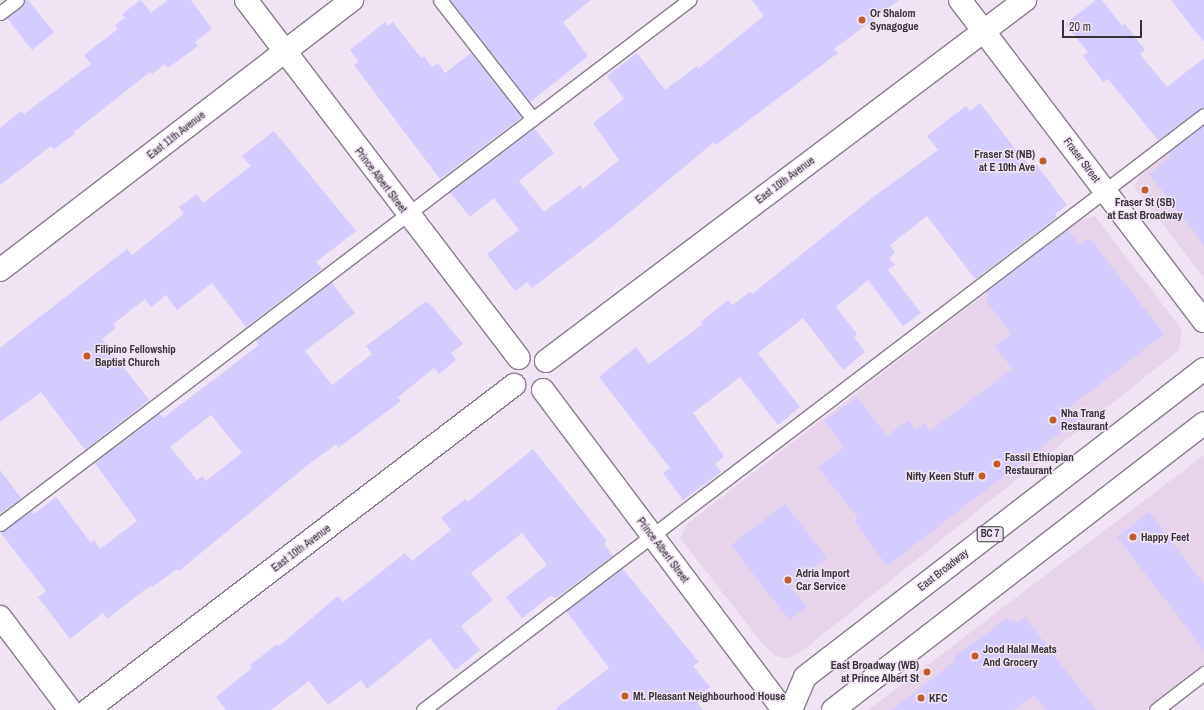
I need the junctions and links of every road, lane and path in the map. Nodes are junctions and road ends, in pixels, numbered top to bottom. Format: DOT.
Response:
graph roads {
  1 [pos="16,0"];
  2 [pos="246,0"];
  3 [pos="352,0"];
  4 [pos="440,0"];
  5 [pos="689,0"];
  6 [pos="960,0"];
  7 [pos="1025,0"];
  8 [pos="0,13"];
  9 [pos="984,31"];
  10 [pos="285,51"];
  11 [pos="1204,115"];
  12 [pos="533,119"];
  13 [pos="1105,190"];
  14 [pos="407,214"];
  15 [pos="0,270"];
  16 [pos="1204,321"];
  17 [pos="519,358"];
  18 [pos="546,361"];
  19 [pos="1204,369"];
  20 [pos="514,386"];
  21 [pos="543,390"];
  22 [pos="1204,423"];
  23 [pos="0,524"];
  24 [pos="652,535"];
  25 [pos="0,617"];
  26 [pos="1204,673"];
  27 [pos="70,710"];
  28 [pos="88,710"];
  29 [pos="423,710"];
  30 [pos="783,710"];
  31 [pos="791,710"];
  32 [pos="833,710"];
  33 [pos="1156,710"];
  1 -- 8 [label="lane"];
  2 -- 10 [label="street, Prince Albert Street"];
  3 -- 10 [label="street, East 11th Avenue"];
  4 -- 12 [label="lane"];
  5 -- 12 [label="lane"];
  6 -- 9 [label="street, Fraser Street"];
  7 -- 9 [label="street, East 10th Avenue"];
  9 -- 13 [label="street, Fraser Street"];
  9 -- 18 [label="street, East 10th Avenue"];
  10 -- 14 [label="street, Prince Albert Street"];
  10 -- 15 [label="street, East 11th Avenue"];
  11 -- 13 [label="lane"];
  12 -- 14 [label="lane"];
  13 -- 16 [label="street, Fraser Street"];
  13 -- 24 [label="lane"];
  14 -- 17 [label="street, Prince Albert Street"];
  14 -- 23 [label="lane"];
  17 -- 18 [label="street"];
  17 -- 20 [label="street"];
  18 -- 21 [label="street"];
  19 -- 31 [label="street, East Broadway / BC 7"];
  20 -- 21 [label="street"];
  20 -- 28 [label="street, East 10th Avenue"];
  21 -- 24 [label="street, Prince Albert Street"];
  22 -- 32 [label="street"];
  24 -- 29 [label="lane"];
  24 -- 30 [label="street, Prince Albert Street"];
  25 -- 27 [label="street"];
  26 -- 33 [label="lane"];
}
